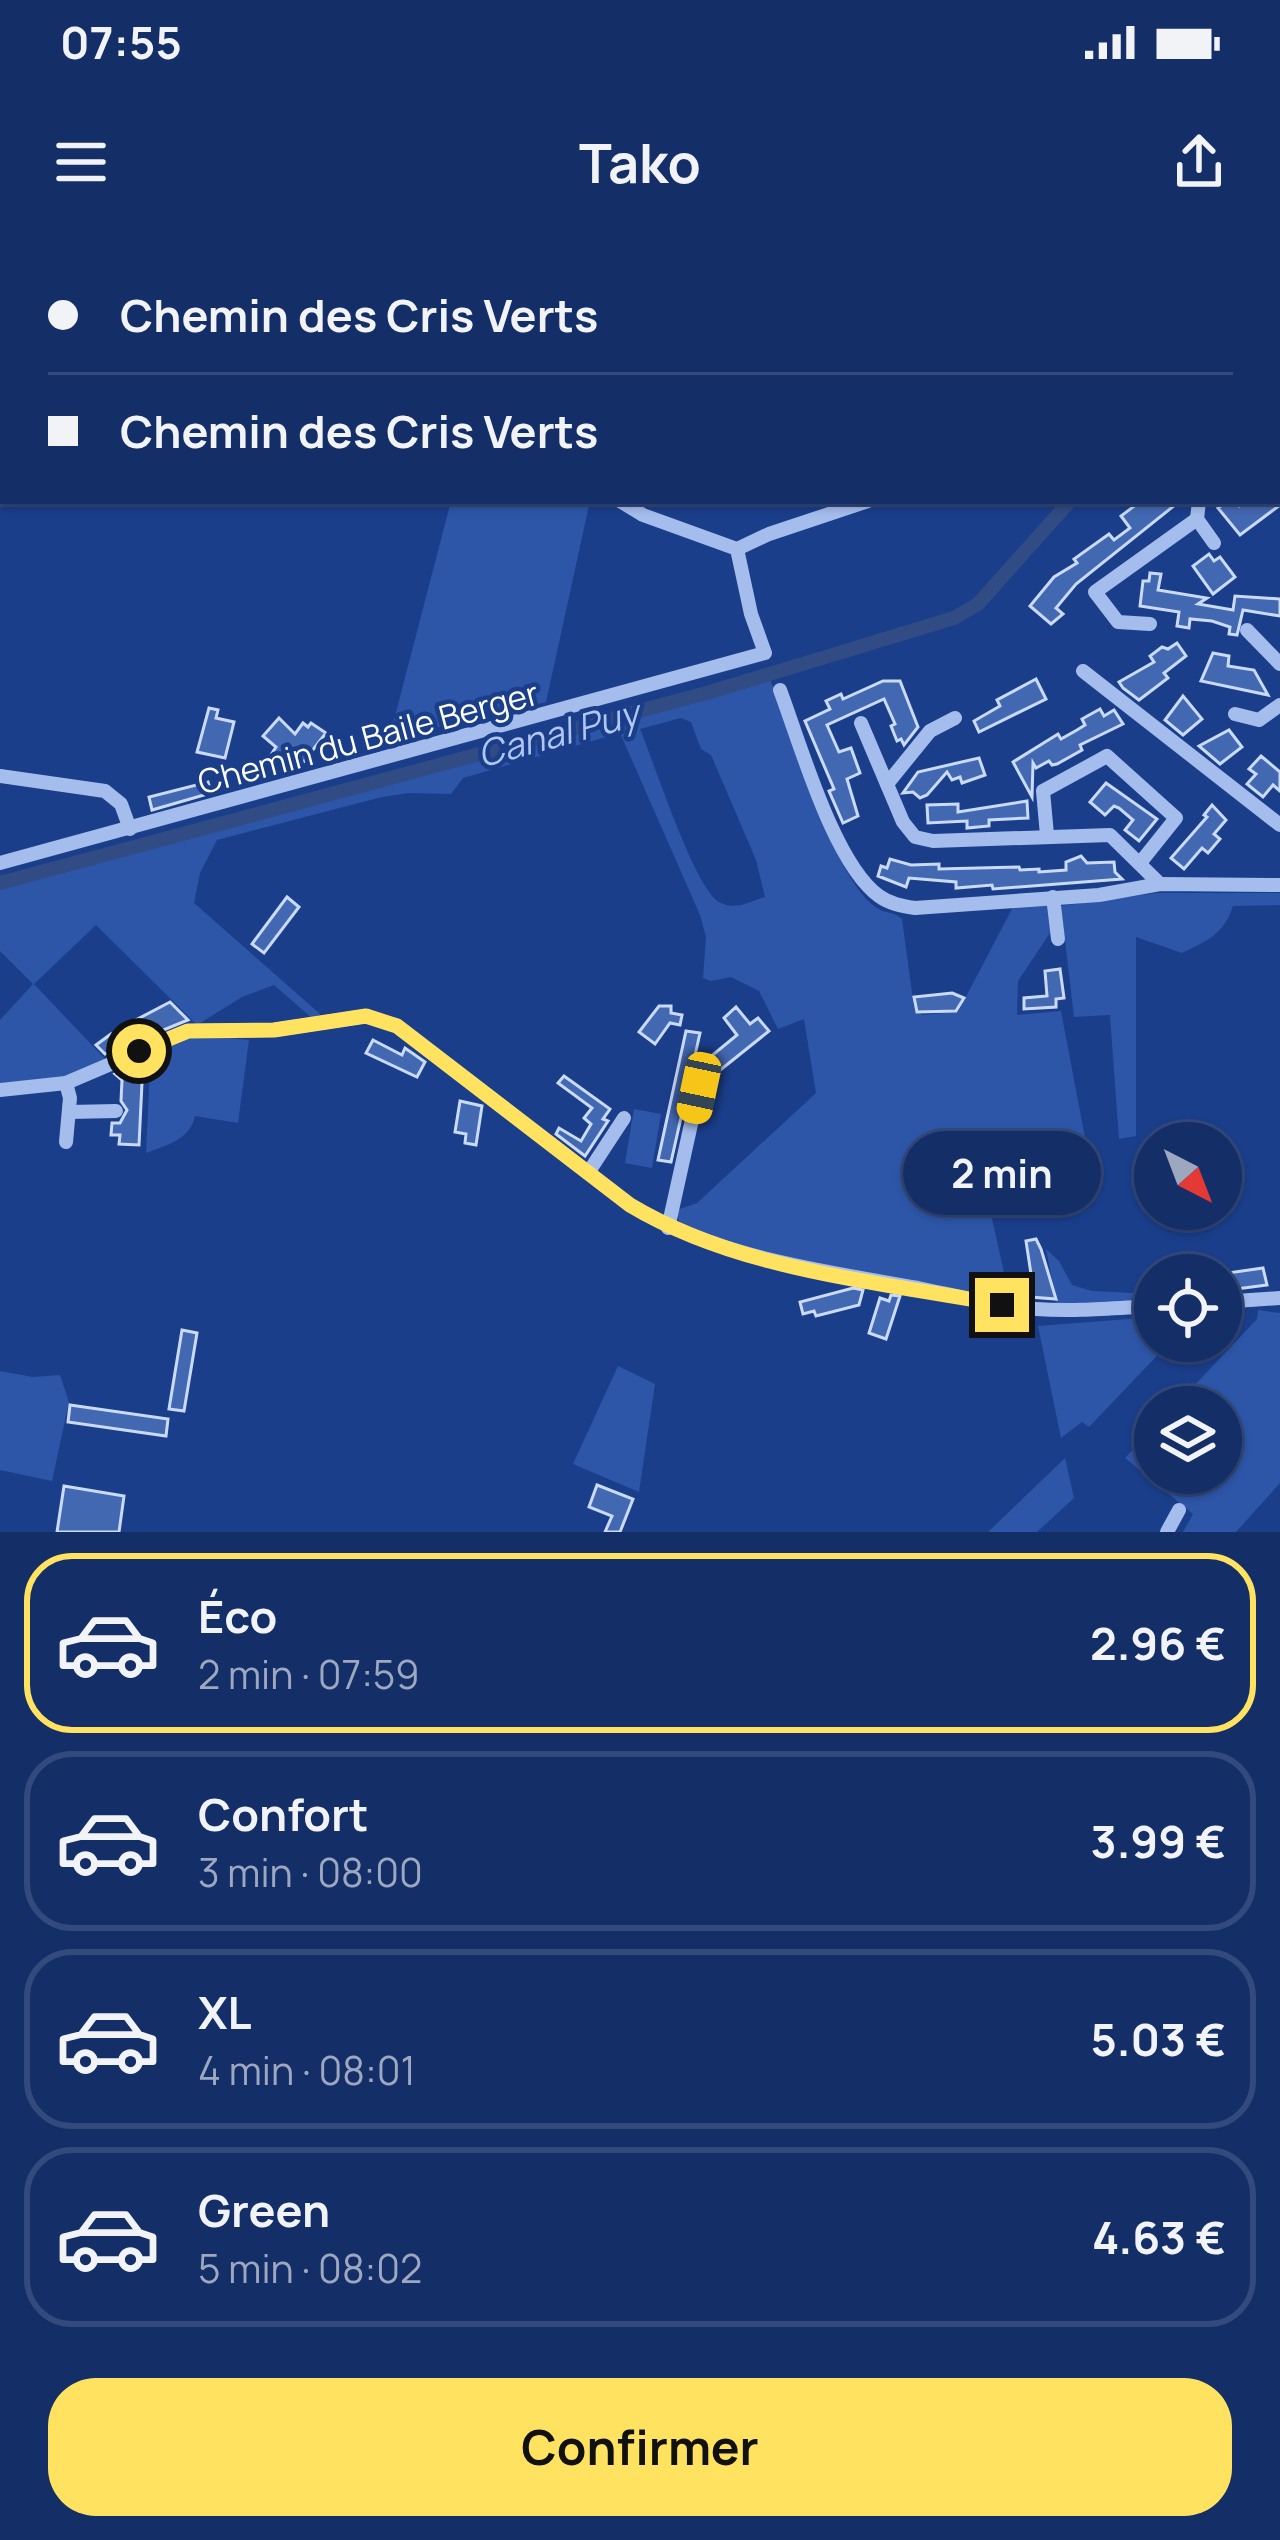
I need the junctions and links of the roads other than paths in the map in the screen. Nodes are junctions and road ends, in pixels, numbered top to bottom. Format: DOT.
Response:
graph roads {
  1 [pos="625,504"];
  2 [pos="1199,504"];
  3 [pos="837,506"];
  4 [pos="1197,519"];
  5 [pos="1214,543"];
  6 [pos="737,549"];
  7 [pos="1150,624"];
  8 [pos="1247,630"];
  9 [pos="1280,664"];
  10 [pos="1083,671"];
  11 [pos="780,690"];
  12 [pos="1280,705"];
  13 [pos="1235,714"];
  14 [pos="955,718"];
  15 [pos="861,723"];
  16 [pos="0,776"];
  17 [pos="887,784"];
  18 [pos="1280,825"];
  19 [pos="130,829"];
  20 [pos="1047,835"];
  21 [pos="0,863"];
  22 [pos="1140,863"];
  23 [pos="1160,884"];
  24 [pos="1280,885"];
  25 [pos="1053,897"];
  26 [pos="1058,939"];
  27 [pos="66,1083"];
  28 [pos="699,1088"];
  29 [pos="0,1090"];
  30 [pos="116,1111"];
  31 [pos="69,1112"];
  32 [pos="624,1118"];
  33 [pos="66,1142"];
  34 [pos="588,1173"];
  35 [pos="668,1228"];
  36 [pos="1280,1298"];
  37 [pos="1242,1301"];
  38 [pos="1134,1307"];
  39 [pos="1179,1510"];
  40 [pos="1167,1532"];
  1 -- 6 [label="street"];
  2 -- 4 [label="street"];
  3 -- 6 [label="street"];
  4 -- 5 [label="street"];
  4 -- 7 [label="street"];
  6 -- 19 [label="street, Chemin du Baile Berger"];
  8 -- 9 [label="street"];
  10 -- 18 [label="street"];
  11 -- 25 [label="street"];
  12 -- 13 [label="street"];
  14 -- 17 [label="street"];
  15 -- 17 [label="street"];
  16 -- 19 [label="street"];
  17 -- 20 [label="street"];
  19 -- 21 [label="street, Chemin du Baile Berger"];
  20 -- 22 [label="street"];
  20 -- 22 [label="street"];
  22 -- 23 [label="street"];
  23 -- 24 [label="street"];
  23 -- 25 [label="street"];
  25 -- 26 [label="street"];
  27 -- 29 [label="street"];
  27 -- 31 [label="street"];
  27 -- 34 [label="street"];
  28 -- 35 [label="street"];
  30 -- 31 [label="street"];
  31 -- 33 [label="street"];
  32 -- 34 [label="street"];
  34 -- 35 [label="street"];
  35 -- 38 [label="street"];
  36 -- 37 [label="street"];
  39 -- 40 [label="street"];
}
